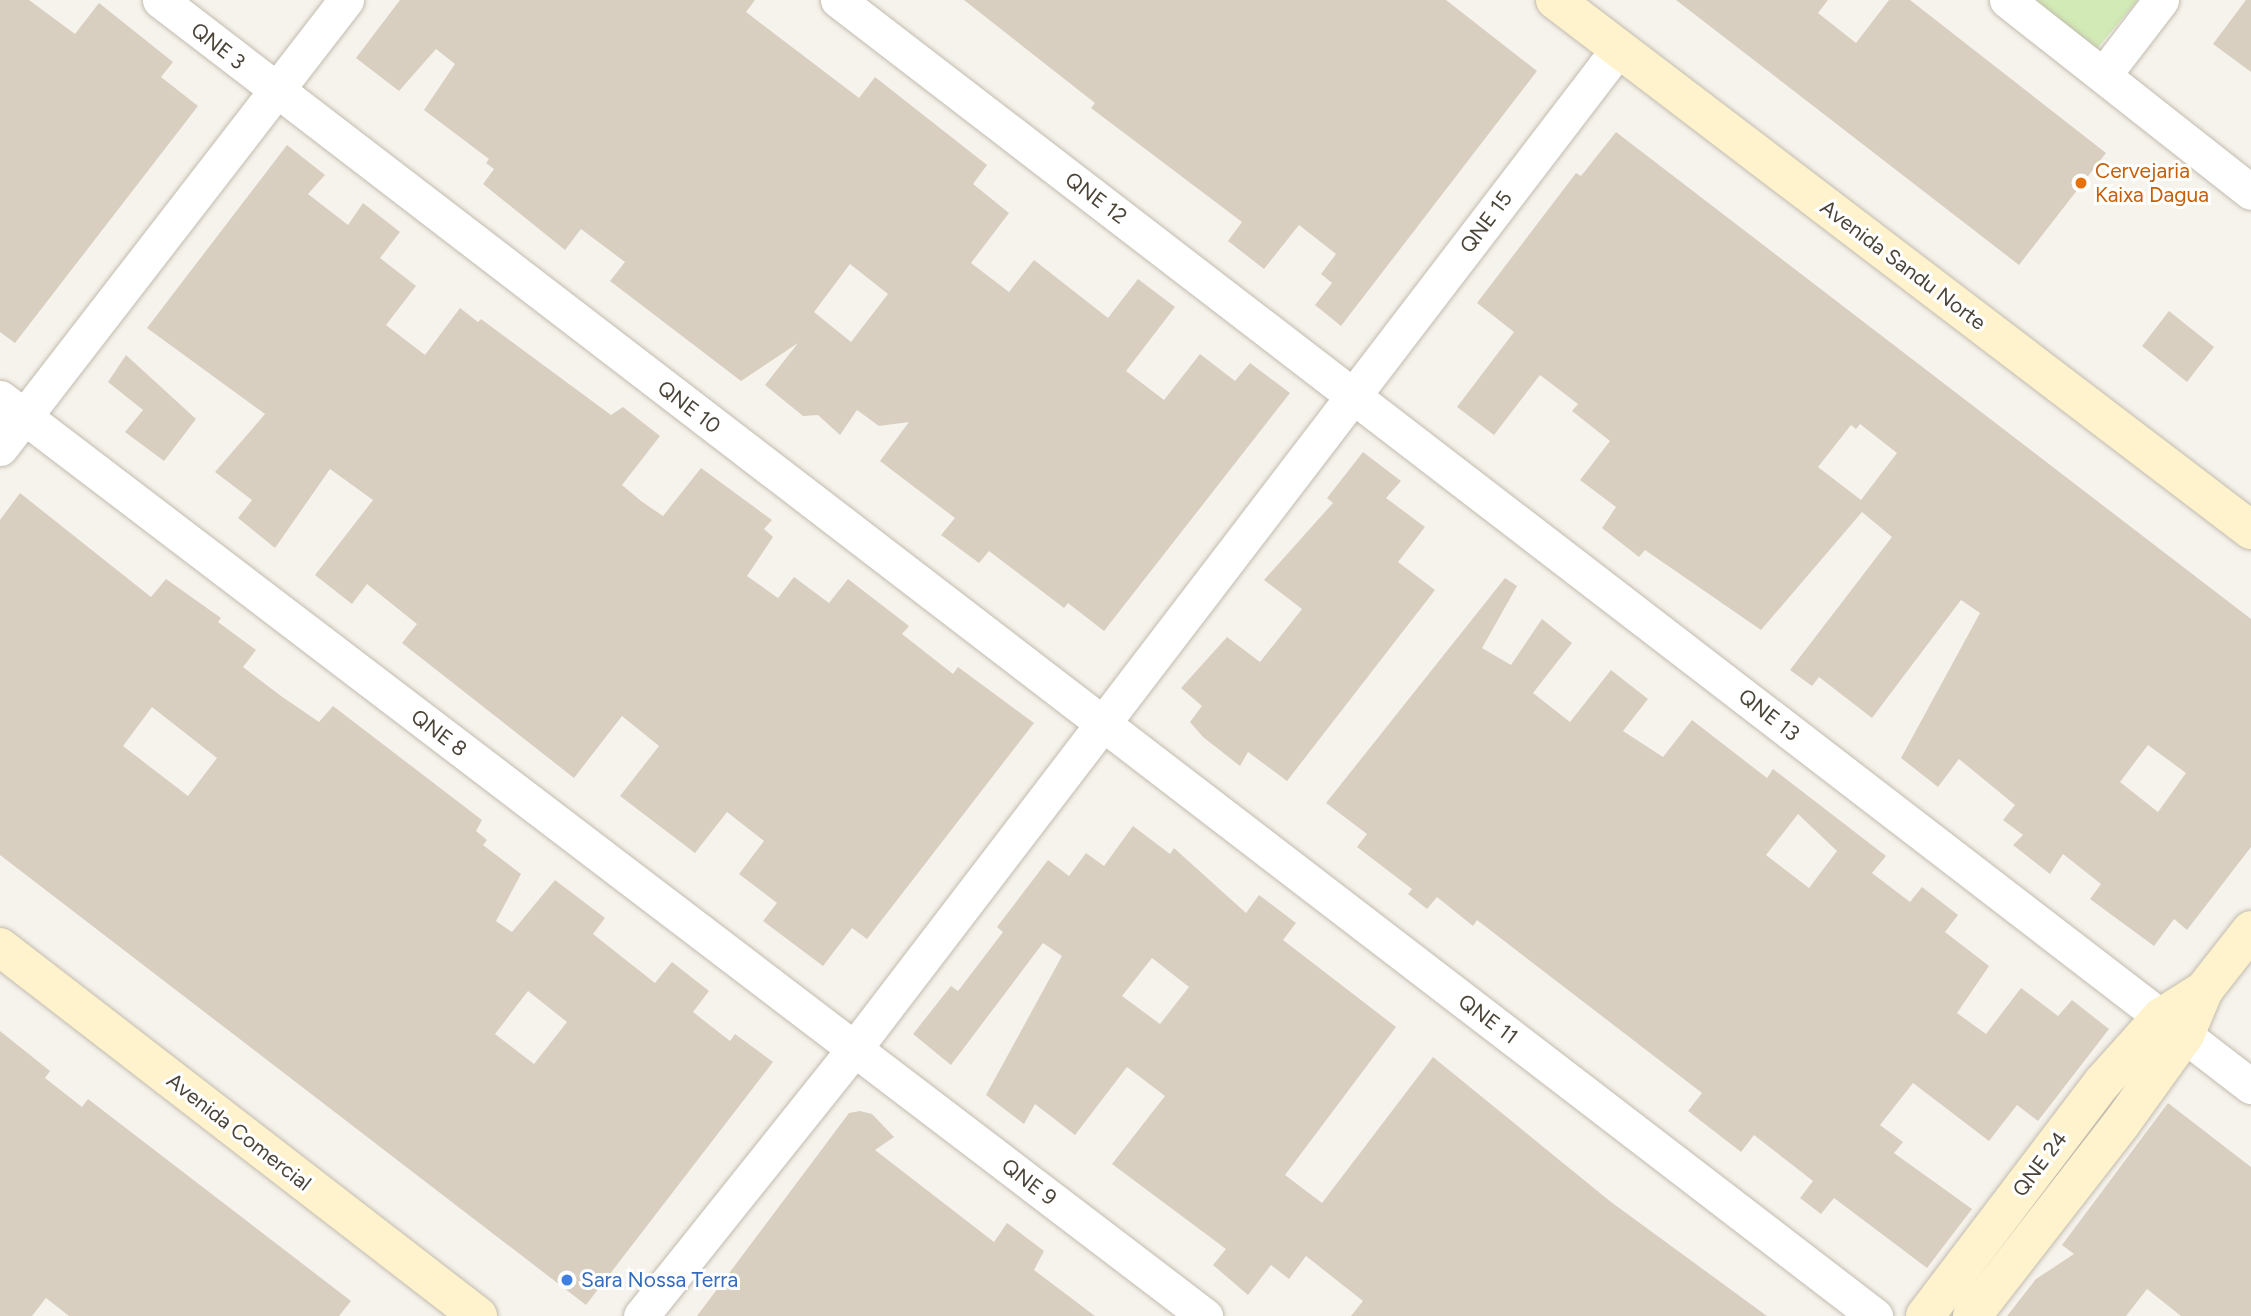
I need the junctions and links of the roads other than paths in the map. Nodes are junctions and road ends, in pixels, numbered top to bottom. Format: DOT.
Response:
graph roads {
  1 [pos="160,0"];
  2 [pos="346,0"];
  3 [pos="838,0"];
  4 [pos="1555,0"];
  5 [pos="2007,0"];
  6 [pos="2161,0"];
  7 [pos="1619,48"];
  8 [pos="2105,73"];
  9 [pos="277,92"];
  10 [pos="2251,192"];
  11 [pos="1354,396"];
  12 [pos="12,407"];
  13 [pos="0,447"];
  14 [pos="2251,530"];
  15 [pos="1101,723"];
  16 [pos="2251,930"];
  17 [pos="0,947"];
  18 [pos="2173,1026"];
  19 [pos="854,1049"];
  20 [pos="2251,1086"];
  21 [pos="478,1316"];
  22 [pos="641,1316"];
  23 [pos="1205,1316"];
  24 [pos="1875,1316"];
  25 [pos="1925,1316"];
  26 [pos="1972,1316"];
  1 -- 9 [label="street, QNE 3"];
  2 -- 9 [label="street"];
  3 -- 11 [label="street, QNE 12"];
  4 -- 7 [label="main road, Avenida Sandu Norte"];
  5 -- 8 [label="street"];
  6 -- 8 [label="street"];
  7 -- 11 [label="street, QNE 15"];
  7 -- 14 [label="main road, Avenida Sandu Norte"];
  8 -- 10 [label="street"];
  9 -- 12 [label="street"];
  9 -- 15 [label="street, QNE 10"];
  11 -- 15 [label="street, QNE 15"];
  11 -- 18 [label="street, QNE 13"];
  12 -- 13 [label="street"];
  12 -- 19 [label="street, QNE 8"];
  15 -- 19 [label="street, QNE 15"];
  15 -- 24 [label="street, QNE 11"];
  16 -- 18 [label="main road"];
  17 -- 21 [label="main road, Avenida Comercial"];
  18 -- 20 [label="street, QNE 13"];
  18 -- 25 [label="main road, QNE 24"];
  18 -- 26 [label="main road, QNE 24"];
  19 -- 22 [label="street, QNE 15"];
  19 -- 23 [label="street, QNE 9"];
}
